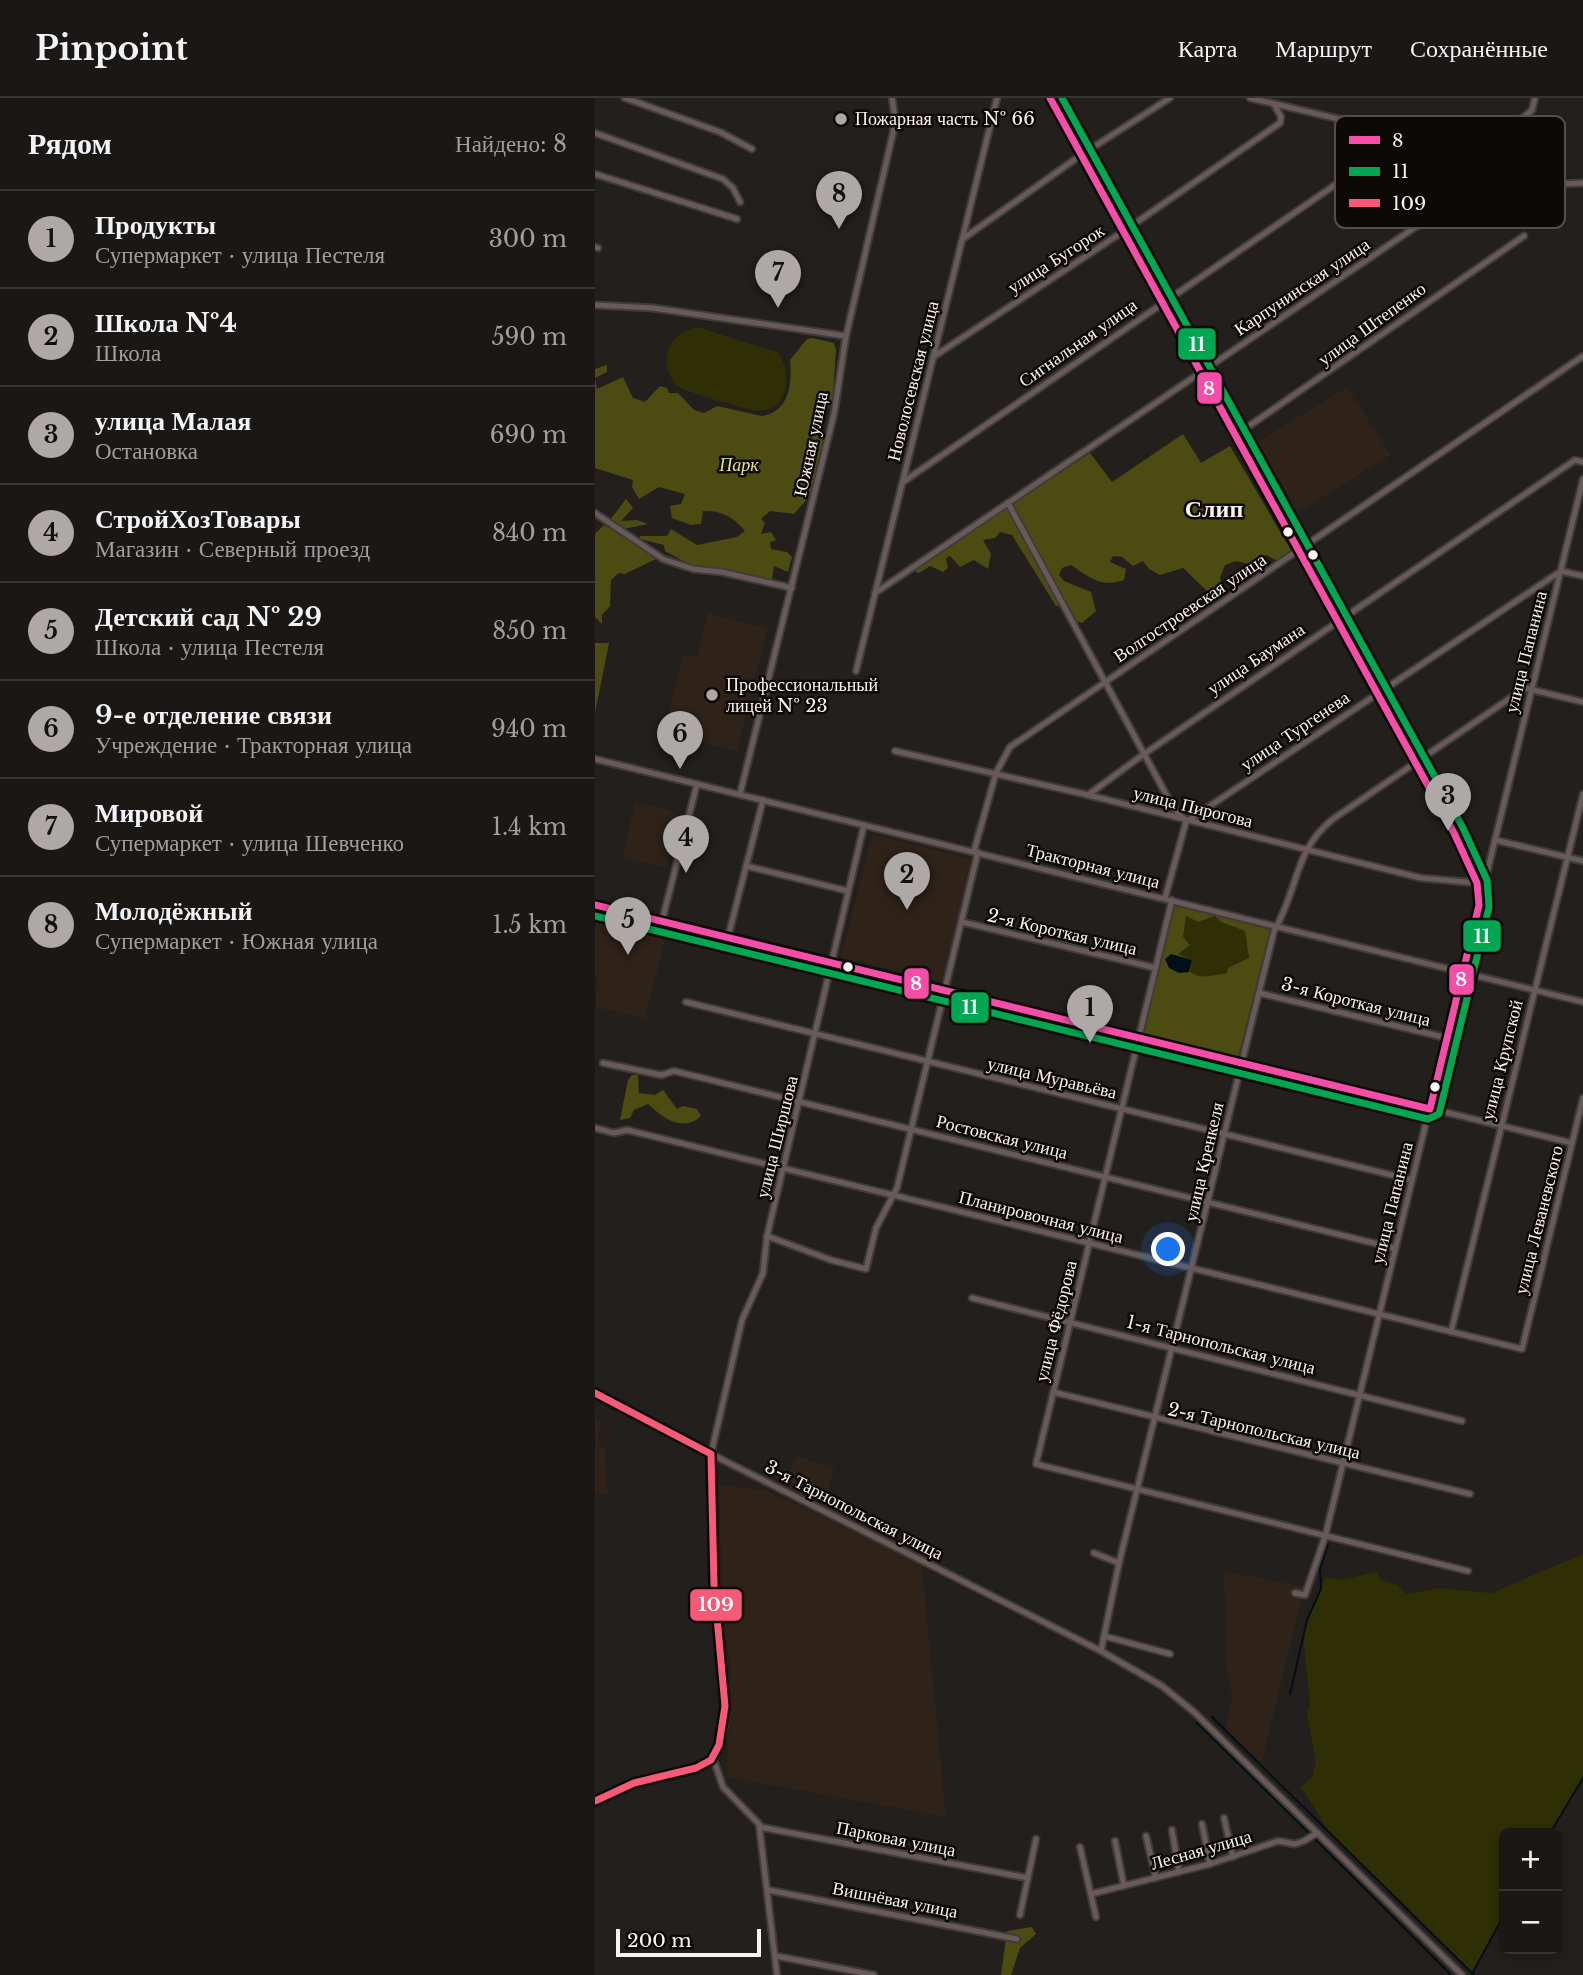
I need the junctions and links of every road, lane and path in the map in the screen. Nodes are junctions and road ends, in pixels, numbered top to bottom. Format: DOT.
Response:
graph roads {
  1 [pos="625,98"];
  2 [pos="892,98"];
  3 [pos="997,98"];
  4 [pos="1051,98"];
  5 [pos="1170,98"];
  6 [pos="1250,98"];
  7 [pos="1535,98"];
  8 [pos="1274,104"];
  9 [pos="1525,116"];
  10 [pos="1335,118"];
  11 [pos="595,133"];
  12 [pos="753,149"];
  13 [pos="1081,155"];
  14 [pos="595,174"];
  15 [pos="1565,183"];
  16 [pos="1583,183"];
  17 [pos="1335,185"];
  18 [pos="740,202"];
  19 [pos="737,219"];
  20 [pos="1415,228"];
  21 [pos="1124,232"];
  22 [pos="1524,236"];
  23 [pos="963,239"];
  24 [pos="1163,302"];
  25 [pos="595,305"];
  26 [pos="846,336"];
  27 [pos="1583,356"];
  28 [pos="933,357"];
  29 [pos="1202,373"];
  30 [pos="1236,435"];
  31 [pos="1583,462"];
  32 [pos="1583,479"];
  33 [pos="903,482"];
  34 [pos="1008,503"];
  35 [pos="595,513"];
  36 [pos="1299,550"];
  37 [pos="1560,571"];
  38 [pos="1583,576"];
  39 [pos="792,587"];
  40 [pos="875,593"];
  41 [pos="1338,621"];
  42 [pos="856,671"];
  43 [pos="1105,683"];
  44 [pos="1531,689"];
  45 [pos="1378,692"];
  46 [pos="1583,702"];
  47 [pos="895,751"];
  48 [pos="1144,754"];
  49 [pos="595,759"];
  50 [pos="1416,764"];
  51 [pos="996,773"];
  52 [pos="697,784"];
  53 [pos="740,794"];
  54 [pos="1583,794"];
  55 [pos="1089,795"];
  56 [pos="762,800"];
  57 [pos="1186,822"];
  58 [pos="864,825"];
  59 [pos="1495,840"];
  60 [pos="1309,848"];
  61 [pos="976,851"];
  62 [pos="1568,858"];
  63 [pos="1583,861"];
  64 [pos="745,866"];
  65 [pos="1484,882"];
  66 [pos="1477,883"];
  67 [pos="848,891"];
  68 [pos="1164,898"];
  69 [pos="1172,900"];
  70 [pos="595,905"];
  71 [pos="1479,905"];
  72 [pos="662,921"];
  73 [pos="962,922"];
  74 [pos="1278,925"];
  75 [pos="728,937"];
  76 [pos="833,962"];
  77 [pos="1156,968"];
  78 [pos="1463,971"];
  79 [pos="1534,989"];
  80 [pos="945,990"];
  81 [pos="1259,993"];
  82 [pos="686,1002"];
  83 [pos="1583,1002"];
  84 [pos="816,1034"];
  85 [pos="1139,1038"];
  86 [pos="1447,1038"];
  87 [pos="603,1063"];
  88 [pos="927,1063"];
  89 [pos="1242,1064"];
  90 [pos="1583,1098"];
  91 [pos="800,1102"];
  92 [pos="1122,1109"];
  93 [pos="1430,1109"];
  94 [pos="1501,1126"];
  95 [pos="595,1128"];
  96 [pos="911,1130"];
  97 [pos="1224,1134"];
  98 [pos="1572,1143"];
  99 [pos="783,1169"];
  100 [pos="1105,1177"];
  101 [pos="1412,1180"];
  102 [pos="893,1195"];
  103 [pos="1209,1202"];
  104 [pos="767,1236"];
  105 [pos="1089,1244"];
  106 [pos="1394,1248"];
  107 [pos="1192,1269"];
  108 [pos="972,1298"];
  109 [pos="1378,1315"];
  110 [pos="1070,1321"];
  111 [pos="1451,1332"];
  112 [pos="1173,1347"];
  113 [pos="1522,1349"];
  114 [pos="1053,1392"];
  115 [pos="595,1393"];
  116 [pos="1359,1395"];
  117 [pos="1156,1419"];
  118 [pos="1462,1421"];
  119 [pos="711,1454"];
  120 [pos="1343,1464"];
  121 [pos="1139,1489"];
  122 [pos="1470,1494"];
  123 [pos="1325,1536"];
  124 [pos="1094,1553"];
  125 [pos="1119,1563"];
  126 [pos="1468,1571"];
  127 [pos="1294,1593"];
  128 [pos="1104,1636"];
  129 [pos="1101,1651"];
  130 [pos="1170,1654"];
  131 [pos="713,1758"];
  132 [pos="595,1801"];
  133 [pos="1224,1818"];
  134 [pos="1202,1824"];
  135 [pos="759,1826"];
  136 [pos="1172,1830"];
  137 [pos="1317,1833"];
  138 [pos="1146,1836"];
  139 [pos="1036,1839"];
  140 [pos="1115,1841"];
  141 [pos="1080,1847"];
  142 [pos="1233,1857"];
  143 [pos="1210,1864"];
  144 [pos="1179,1872"];
  145 [pos="1028,1878"];
  146 [pos="1156,1878"];
  147 [pos="1124,1885"];
  148 [pos="768,1890"];
  149 [pos="1091,1894"];
  150 [pos="1020,1915"];
  151 [pos="1097,1917"];
  152 [pos="1017,1939"];
  153 [pos="776,1956"];
  154 [pos="777,1975"];
  155 [pos="874,1975"];
  156 [pos="1462,1975"];
  1 -- 12 [label="street"];
  2 -- 26 [label="street, Южная улица"];
  3 -- 23 [label="street, Новолосевская улица"];
  4 -- 13 [label="street"];
  5 -- 13 [label="street"];
  6 -- 8 [label="street"];
  7 -- 9 [label="street, Карпунинская улица"];
  8 -- 10 [label="street"];
  8 -- 21 [label="street, улица Бугорок"];
  11 -- 18 [label="street"];
  13 -- 21 [label="street"];
  13 -- 23 [label="street"];
  14 -- 19 [label="street"];
  15 -- 16 [label="street"];
  17 -- 24 [label="street, Сигнальная улица"];
  20 -- 29 [label="street, Карпунинская улица"];
  21 -- 24 [label="street"];
  21 -- 28 [label="street, улица Бугорок"];
  22 -- 30 [label="street, улица Штепенко"];
  23 -- 28 [label="street, Новолосевская улица"];
  24 -- 29 [label="street"];
  24 -- 33 [label="street, Сигнальная улица"];
  25 -- 26 [label="street"];
  26 -- 39 [label="street, Южная улица"];
  27 -- 36 [label="street, Волгостроевская улица"];
  28 -- 33 [label="street, Новолосевская улица"];
  29 -- 30 [label="street"];
  29 -- 34 [label="street, Карпунинская улица"];
  30 -- 36 [label="street"];
  31 -- 41 [label="street, улица Баумана"];
  32 -- 37 [label="street, улица Папанина"];
  33 -- 40 [label="street, Новолосевская улица"];
  34 -- 40 [label="street, Карпунинская улица"];
  34 -- 43 [label="street"];
  35 -- 39 [label="street"];
  36 -- 41 [label="street"];
  36 -- 43 [label="street, Волгостроевская улица"];
  37 -- 38 [label="street"];
  37 -- 44 [label="street, улица Папанина"];
  37 -- 45 [label="street, улица Тургенева"];
  39 -- 53 [label="street, Южная улица"];
  40 -- 42 [label="street, Новолосевская улица"];
  41 -- 45 [label="street"];
  41 -- 48 [label="street, улица Баумана"];
  43 -- 48 [label="street"];
  43 -- 51 [label="street, Волгостроевская улица"];
  44 -- 46 [label="street"];
  44 -- 50 [label="street, улица Кренкеля"];
  44 -- 59 [label="street, улица Папанина"];
  45 -- 50 [label="street"];
  45 -- 57 [label="street, улица Тургенева"];
  47 -- 51 [label="street, улица Пирогова"];
  48 -- 55 [label="street, улица Баумана"];
  48 -- 57 [label="street"];
  49 -- 52 [label="street, Тракторная улица"];
  50 -- 60 [label="street, улица Кренкеля"];
  50 -- 66 [label="street"];
  51 -- 55 [label="street, улица Пирогова"];
  51 -- 61 [label="street, Волгостроевская улица"];
  52 -- 53 [label="street, Тракторная улица"];
  52 -- 72 [label="street"];
  53 -- 56 [label="street, Тракторная улица"];
  54 -- 62 [label="street, улица Крупской"];
  55 -- 57 [label="street, улица Пирогова"];
  56 -- 58 [label="street, Тракторная улица"];
  56 -- 64 [label="street"];
  57 -- 60 [label="street, улица Пирогова"];
  57 -- 68 [label="street"];
  58 -- 61 [label="street, Тракторная улица"];
  58 -- 67 [label="street, улица Ширшова"];
  59 -- 62 [label="street"];
  59 -- 65 [label="street, улица Папанина"];
  60 -- 66 [label="street, улица Пирогова"];
  60 -- 74 [label="street, улица Кренкеля"];
  61 -- 68 [label="street, Тракторная улица"];
  61 -- 73 [label="street, Волгостроевская улица"];
  62 -- 63 [label="street"];
  62 -- 79 [label="street, улица Крупской"];
  64 -- 67 [label="street"];
  64 -- 75 [label="street"];
  65 -- 66 [label="street, улица Пирогова"];
  65 -- 71 [label="street, улица Папанина"];
  66 -- 71 [label="street"];
  67 -- 76 [label="street, улица Ширшова"];
  68 -- 69 [label="street, Тракторная улица"];
  69 -- 74 [label="street, Тракторная улица"];
  69 -- 77 [label="street, улица Фёдорова"];
  70 -- 72 [label="street"];
  71 -- 78 [label="street, улица Папанина"];
  72 -- 75 [label="street"];
  73 -- 77 [label="street, 2-я Короткая улица"];
  73 -- 80 [label="street, Волгостроевская улица"];
  74 -- 78 [label="street, Тракторная улица"];
  74 -- 81 [label="street, улица Кренкеля"];
  75 -- 76 [label="street"];
  76 -- 80 [label="street"];
  76 -- 84 [label="street, улица Ширшова"];
  77 -- 85 [label="street, улица Фёдорова"];
  78 -- 79 [label="street, Тракторная улица"];
  78 -- 86 [label="street, улица Папанина"];
  79 -- 83 [label="street, Тракторная улица"];
  79 -- 94 [label="street, улица Крупской"];
  80 -- 85 [label="street"];
  80 -- 88 [label="street, Волгостроевская улица"];
  81 -- 86 [label="street, 3-я Короткая улица"];
  81 -- 89 [label="street, улица Кренкеля"];
  82 -- 84 [label="street, улица Муравьёва"];
  84 -- 88 [label="street, улица Муравьёва"];
  84 -- 91 [label="street, улица Ширшова"];
  85 -- 89 [label="street"];
  85 -- 92 [label="street, улица Фёдорова"];
  86 -- 93 [label="street, улица Папанина"];
  87 -- 91 [label="street, Ростовская улица"];
  88 -- 92 [label="street, улица Муравьёва"];
  88 -- 96 [label="street, Волгостроевская улица"];
  89 -- 93 [label="street"];
  89 -- 97 [label="street, улица Кренкеля"];
  90 -- 98 [label="street, улица Леваневского"];
  91 -- 96 [label="street, Ростовская улица"];
  91 -- 99 [label="street, улица Ширшова"];
  92 -- 97 [label="street, улица Муравьёва"];
  92 -- 100 [label="street, улица Фёдорова"];
  93 -- 94 [label="street"];
  93 -- 101 [label="street, улица Папанина"];
  94 -- 98 [label="street"];
  94 -- 111 [label="street, улица Крупской"];
  95 -- 99 [label="street, Планировочная улица"];
  96 -- 100 [label="street, Ростовская улица"];
  96 -- 102 [label="street, Волгостроевская улица"];
  97 -- 101 [label="street, улица Муравьёва"];
  97 -- 103 [label="street, улица Кренкеля"];
  98 -- 113 [label="street, улица Леваневского"];
  99 -- 102 [label="street, Планировочная улица"];
  99 -- 104 [label="street, улица Ширшова"];
  100 -- 103 [label="street, Ростовская улица"];
  100 -- 105 [label="street, улица Фёдорова"];
  101 -- 106 [label="street, улица Папанина"];
  102 -- 104 [label="street, Волгостроевская улица"];
  102 -- 105 [label="street, Планировочная улица"];
  103 -- 106 [label="street, Ростовская улица"];
  103 -- 107 [label="street, улица Кренкеля"];
  104 -- 119 [label="street, улица Ширшова"];
  105 -- 107 [label="street, Планировочная улица"];
  105 -- 110 [label="street, улица Фёдорова"];
  106 -- 109 [label="street, улица Папанина"];
  107 -- 109 [label="street, Планировочная улица"];
  107 -- 112 [label="street, улица Кренкеля"];
  108 -- 110 [label="street, 1-я Тарнопольская улица"];
  109 -- 111 [label="street, Планировочная улица"];
  109 -- 116 [label="street, улица Папанина"];
  110 -- 112 [label="street, 1-я Тарнопольская улица"];
  110 -- 114 [label="street, улица Фёдорова"];
  111 -- 113 [label="street, Планировочная улица"];
  112 -- 116 [label="street, 1-я Тарнопольская улица"];
  112 -- 117 [label="street, улица Кренкеля"];
  114 -- 117 [label="street, 2-я Тарнопольская улица"];
  114 -- 121 [label="street, улица Фёдорова"];
  115 -- 119 [label="main road, 3-я Тарнопольская улица"];
  116 -- 118 [label="street, 1-я Тарнопольская улица"];
  116 -- 120 [label="street, улица Папанина"];
  117 -- 120 [label="street, 2-я Тарнопольская улица"];
  117 -- 121 [label="street, улица Кренкеля"];
  119 -- 129 [label="street, 3-я Тарнопольская улица"];
  119 -- 131 [label="main road"];
  120 -- 122 [label="street, 2-я Тарнопольская улица"];
  120 -- 123 [label="street, улица Папанина"];
  121 -- 123 [label="street"];
  121 -- 125 [label="street, улица Кренкеля"];
  123 -- 126 [label="street"];
  123 -- 127 [label="street, улица Папанина"];
  124 -- 125 [label="street"];
  125 -- 128 [label="street, улица Кренкеля"];
  128 -- 129 [label="street, улица Кренкеля"];
  128 -- 130 [label="street"];
  129 -- 137 [label="street, 3-я Тарнопольская улица"];
  131 -- 132 [label="main road"];
  131 -- 135 [label="street"];
  133 -- 142 [label="street"];
  134 -- 143 [label="street"];
  135 -- 145 [label="street, Парковая улица"];
  135 -- 148 [label="street"];
  136 -- 144 [label="street"];
  137 -- 142 [label="street, Лесная улица"];
  137 -- 156 [label="street, 3-я Тарнопольская улица"];
  138 -- 146 [label="street"];
  139 -- 145 [label="street"];
  140 -- 147 [label="street"];
  141 -- 149 [label="street"];
  142 -- 143 [label="street, Лесная улица"];
  143 -- 144 [label="street, Лесная улица"];
  144 -- 146 [label="street, Лесная улица"];
  145 -- 150 [label="street"];
  146 -- 147 [label="street, Лесная улица"];
  147 -- 149 [label="street, Лесная улица"];
  148 -- 152 [label="street, Вишнёвая улица"];
  148 -- 153 [label="street"];
  149 -- 151 [label="street"];
  153 -- 154 [label="street"];
  153 -- 155 [label="street"];
}
